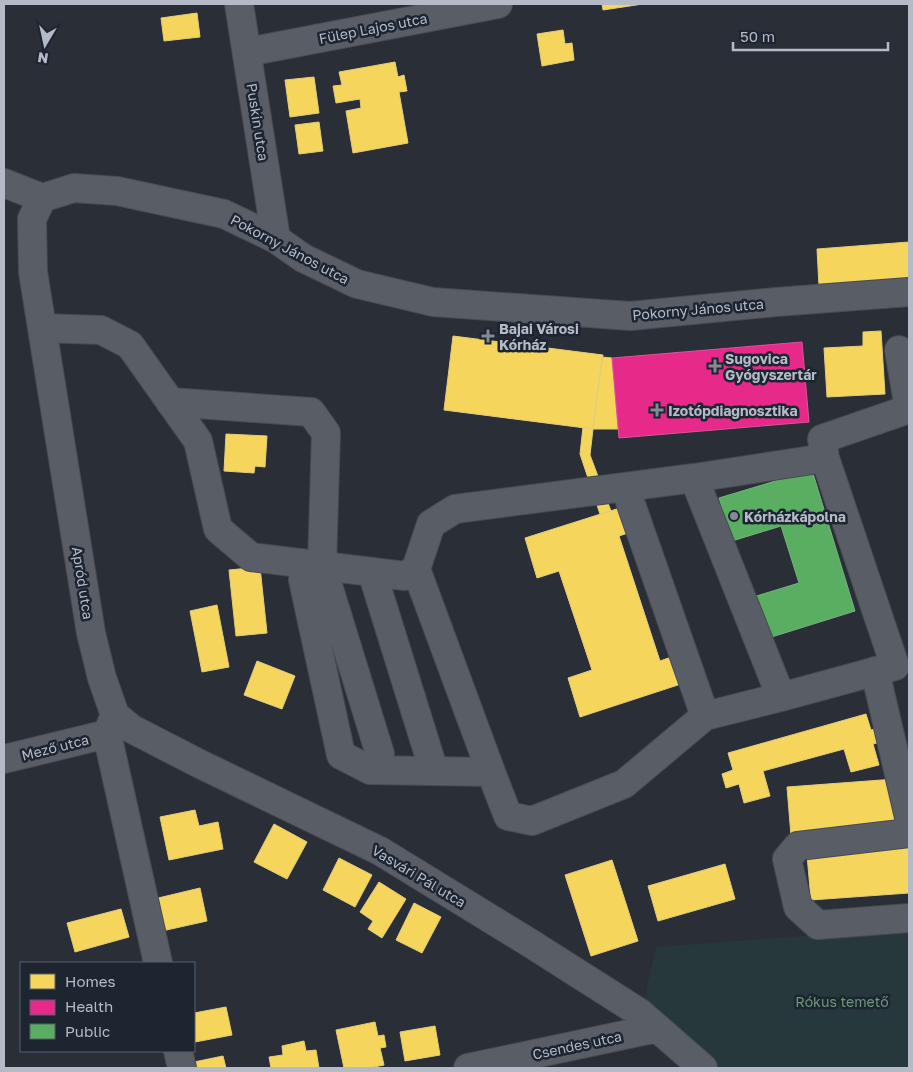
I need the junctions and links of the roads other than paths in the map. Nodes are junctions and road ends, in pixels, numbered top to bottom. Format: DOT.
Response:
graph roads {
  1 [pos="240,4"];
  2 [pos="498,4"];
  3 [pos="248,52"];
  4 [pos="4,183"];
  5 [pos="42,198"];
  6 [pos="276,240"];
  7 [pos="909,292"];
  8 [pos="42,328"];
  9 [pos="899,350"];
  10 [pos="170,402"];
  11 [pos="909,409"];
  12 [pos="825,458"];
  13 [pos="694,478"];
  14 [pos="625,487"];
  15 [pos="322,566"];
  16 [pos="416,569"];
  17 [pos="372,572"];
  18 [pos="893,666"];
  19 [pos="781,697"];
  20 [pos="706,716"];
  21 [pos="111,724"];
  22 [pos="4,759"];
  23 [pos="370,770"];
  24 [pos="434,771"];
  25 [pos="491,772"];
  26 [pos="909,817"];
  27 [pos="909,833"];
  28 [pos="909,918"];
  29 [pos="158,962"];
  30 [pos="657,1028"];
  31 [pos="178,1052"];
  32 [pos="182,1068"];
  33 [pos="468,1068"];
  34 [pos="703,1068"];
  1 -- 3 [label="street, Puskin utca"];
  2 -- 3 [label="street, Fülep Lajos utca"];
  3 -- 6 [label="street, Puskin utca"];
  4 -- 5 [label="street"];
  5 -- 6 [label="street, Pokorny János utca"];
  5 -- 8 [label="street, Apród utca"];
  6 -- 7 [label="street, Pokorny János utca"];
  8 -- 10 [label="street"];
  8 -- 21 [label="street, Apród utca"];
  9 -- 11 [label="street"];
  10 -- 15 [label="street"];
  10 -- 15 [label="street"];
  11 -- 12 [label="street"];
  12 -- 13 [label="street"];
  12 -- 18 [label="street"];
  13 -- 14 [label="street"];
  13 -- 19 [label="street"];
  14 -- 16 [label="street"];
  14 -- 20 [label="street"];
  15 -- 17 [label="street"];
  15 -- 23 [label="street"];
  15 -- 23 [label="street"];
  16 -- 17 [label="street"];
  16 -- 25 [label="street"];
  17 -- 24 [label="street"];
  18 -- 19 [label="street"];
  18 -- 26 [label="street"];
  19 -- 20 [label="street"];
  20 -- 25 [label="street"];
  21 -- 22 [label="street, Mező utca"];
  21 -- 29 [label="street, Apród utca"];
  21 -- 30 [label="street, Vasvári Pál utca"];
  23 -- 24 [label="street"];
  24 -- 25 [label="street"];
  27 -- 28 [label="street"];
  30 -- 33 [label="street, Csendes utca"];
  30 -- 34 [label="street, Vasvári Pál utca"];
  31 -- 32 [label="street"];
}
